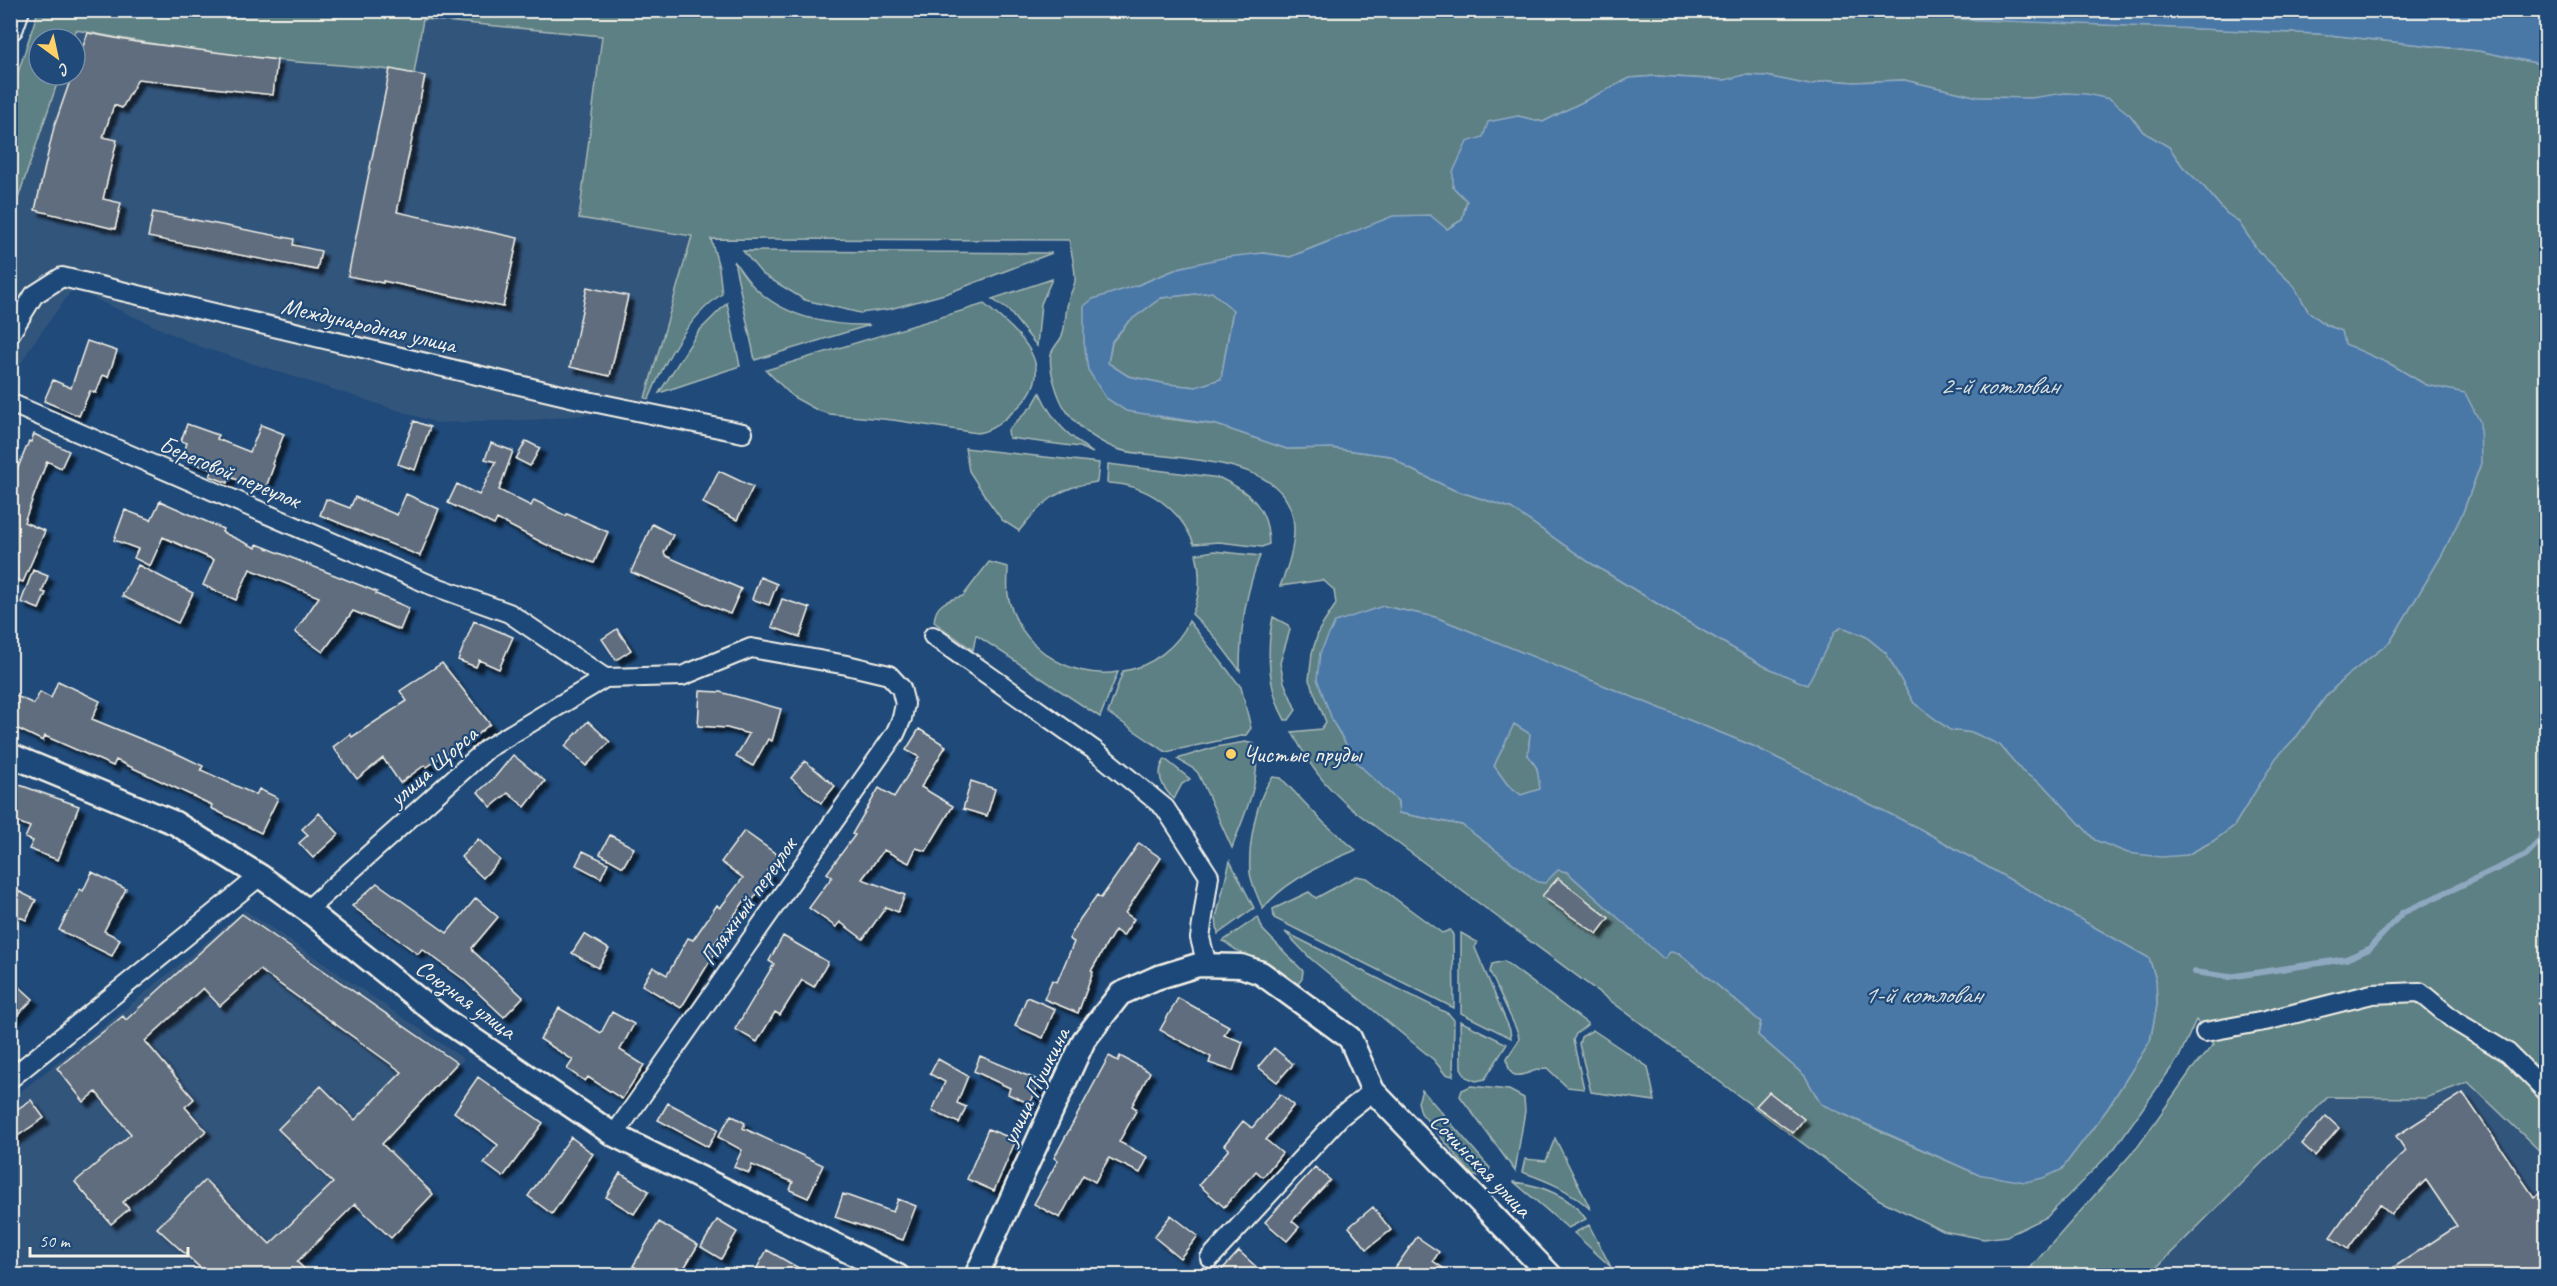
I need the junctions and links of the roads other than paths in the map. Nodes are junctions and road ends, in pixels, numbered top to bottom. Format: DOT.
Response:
graph roads {
  1 [pos="16,10"];
  2 [pos="10,27"];
  3 [pos="10,334"];
  4 [pos="10,403"];
  5 [pos="743,433"];
  6 [pos="933,636"];
  7 [pos="605,678"];
  8 [pos="901,688"];
  9 [pos="10,755"];
  10 [pos="260,876"];
  11 [pos="307,910"];
  12 [pos="1199,966"];
  13 [pos="2205,1032"];
  14 [pos="10,1079"];
  15 [pos="2547,1090"];
  16 [pos="1373,1091"];
  17 [pos="614,1135"];
  18 [pos="1210,1258"];
  19 [pos="898,1275"];
  20 [pos="976,1275"];
  21 [pos="1551,1275"];
  1 -- 2 [label="main road"];
  3 -- 5 [label="street, Международная улица"];
  4 -- 7 [label="street, Береговой переулок"];
  6 -- 12 [label="street"];
  7 -- 8 [label="street, улица Щорса"];
  7 -- 11 [label="street, улица Щорса"];
  8 -- 17 [label="street, Пляжный переулок"];
  9 -- 10 [label="street, Союзная улица"];
  10 -- 11 [label="street, Союзная улица"];
  10 -- 14 [label="street"];
  11 -- 17 [label="street, Союзная улица"];
  12 -- 16 [label="street, Сочинская улица"];
  12 -- 20 [label="street, улица Пушкина"];
  13 -- 15 [label="street"];
  16 -- 18 [label="street"];
  16 -- 21 [label="street, Сочинская улица"];
  17 -- 19 [label="street, Союзная улица"];
}
